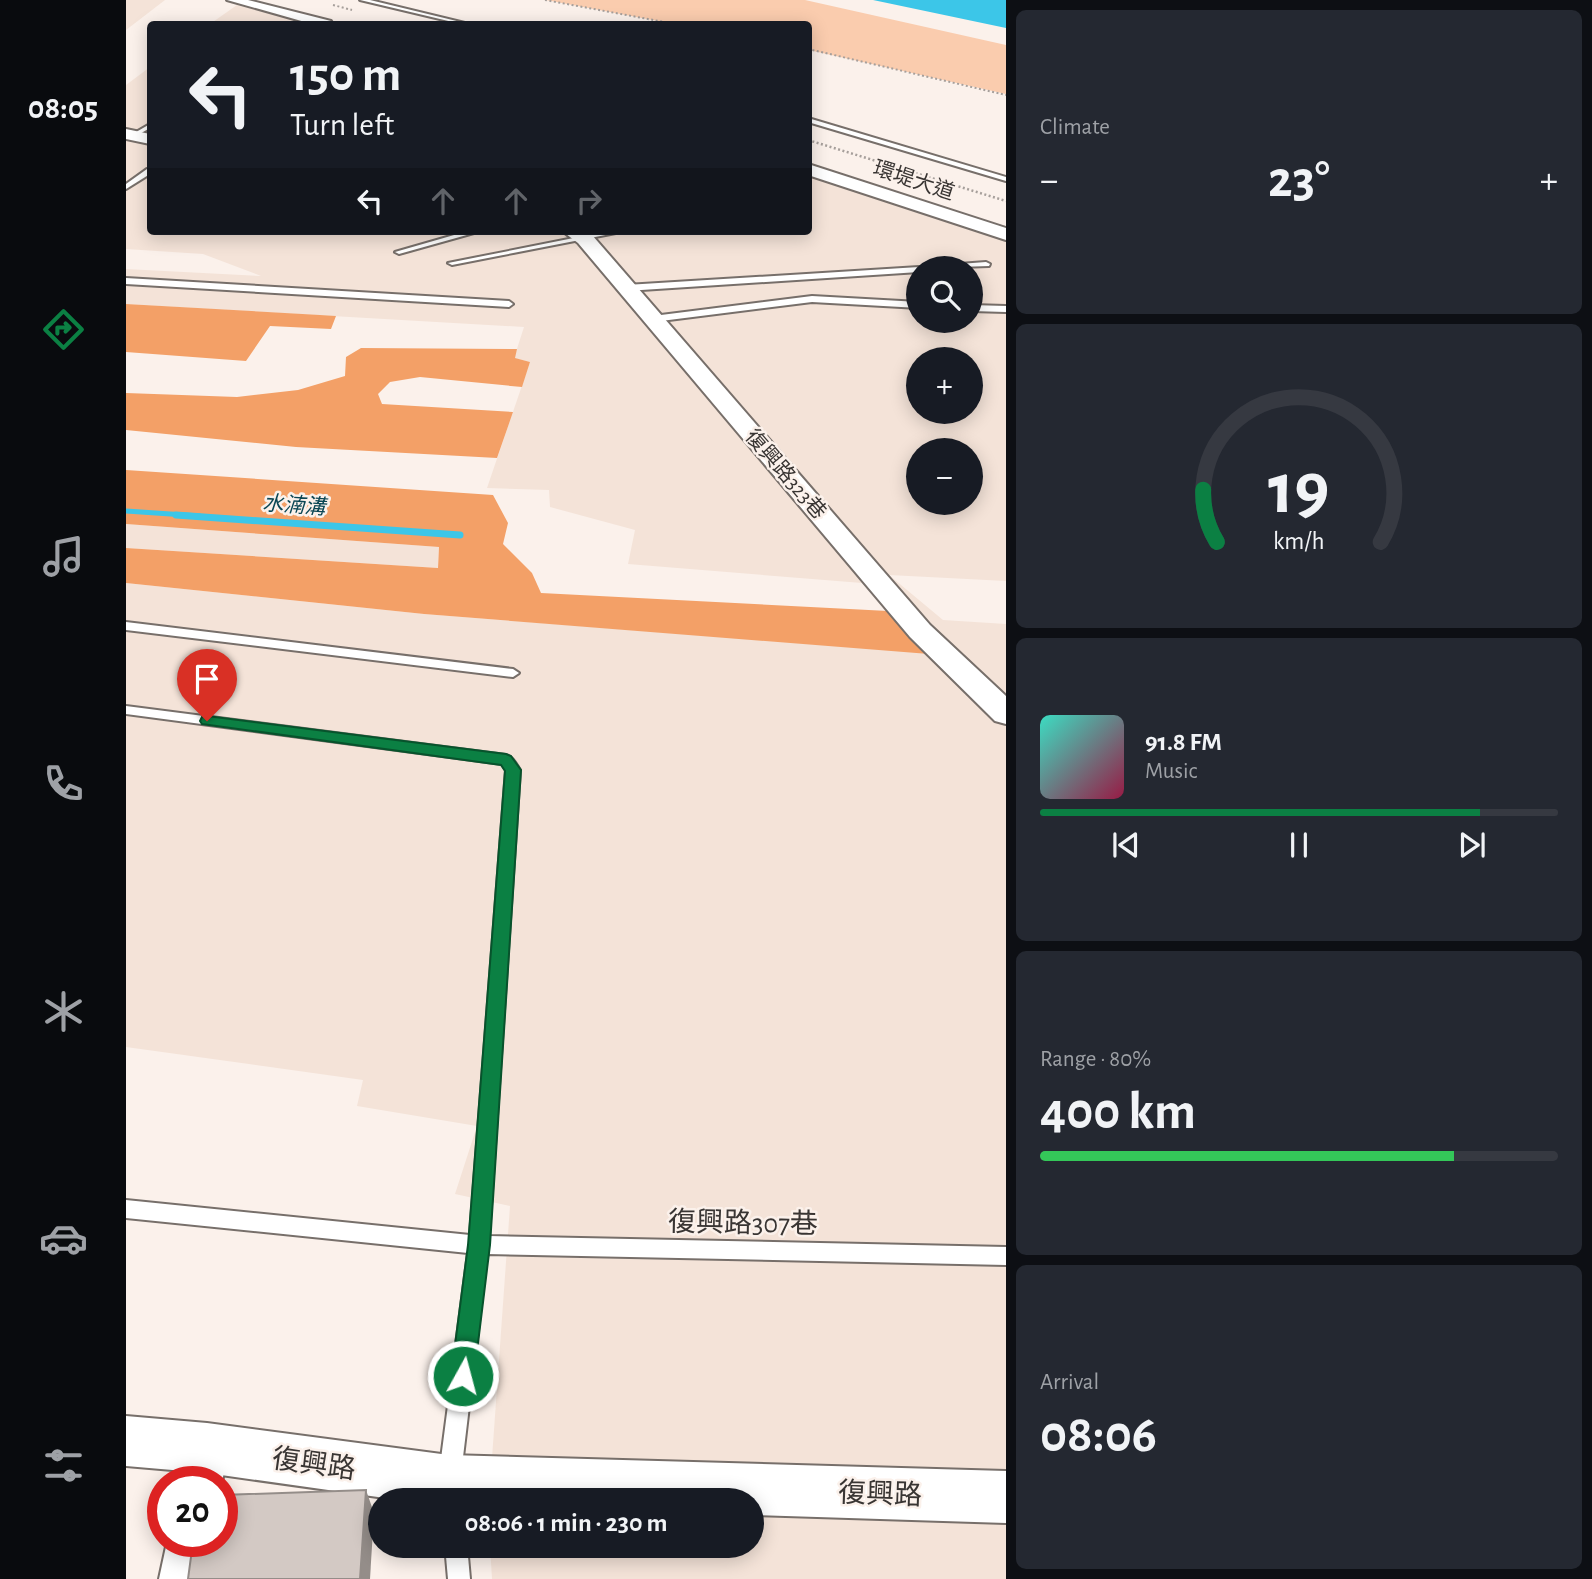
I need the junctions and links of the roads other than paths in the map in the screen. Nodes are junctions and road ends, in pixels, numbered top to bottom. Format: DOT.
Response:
graph roads {
  1 [pos="233,0"];
  2 [pos="363,0"];
  3 [pos="261,4"];
  4 [pos="318,21"];
  5 [pos="453,21"];
  6 [pos="812,121"];
  7 [pos="812,162"];
  8 [pos="812,170"];
  9 [pos="147,173"];
  10 [pos="1006,179"];
  11 [pos="126,187"];
  12 [pos="1006,225"];
  13 [pos="1006,234"];
  14 [pos="462,235"];
  15 [pos="578,235"];
  16 [pos="399,252"];
  17 [pos="452,262"];
  18 [pos="983,264"];
  19 [pos="986,264"];
  20 [pos="906,270"];
  21 [pos="126,281"];
  22 [pos="626,288"];
  23 [pos="509,304"];
  24 [pos="906,304"];
  25 [pos="983,308"];
  26 [pos="1006,309"];
  27 [pos="653,319"];
  28 [pos="126,626"];
  29 [pos="513,673"];
  30 [pos="126,710"];
  31 [pos="1006,715"];
  32 [pos="126,1209"];
  33 [pos="479,1245"];
  34 [pos="1006,1256"];
  35 [pos="126,1441"];
  36 [pos="204,1465"];
  37 [pos="430,1488"];
  38 [pos="450,1488"];
  39 [pos="764,1494"];
  40 [pos="1006,1497"];
  41 [pos="187,1557"];
  42 [pos="457,1558"];
  43 [pos="182,1579"];
  44 [pos="459,1579"];
  1 -- 3 [label="street"];
  2 -- 5 [label="lane"];
  3 -- 4 [label="street"];
  6 -- 10 [label="lane"];
  7 -- 12 [label="street, 環堤大道"];
  8 -- 13 [label="street, 環堤大道"];
  9 -- 11 [label="lane"];
  14 -- 16 [label="lane"];
  15 -- 17 [label="lane"];
  15 -- 22 [label="street, 復興路323巷"];
  18 -- 19 [label="lane"];
  20 -- 22 [label="lane"];
  21 -- 23 [label="lane"];
  22 -- 27 [label="street, 復興路323巷"];
  24 -- 27 [label="lane"];
  25 -- 26 [label="lane"];
  27 -- 31 [label="street, 復興路323巷"];
  28 -- 29 [label="lane"];
  30 -- 33 [label="lane"];
  32 -- 33 [label="lane, 復興路307巷"];
  33 -- 34 [label="lane, 復興路307巷"];
  33 -- 38 [label="lane"];
  35 -- 36 [label="street, 復興路"];
  36 -- 37 [label="street, 復興路"];
  39 -- 40 [label="street, 復興路"];
  41 -- 43 [label="street"];
  42 -- 44 [label="lane"];
}
